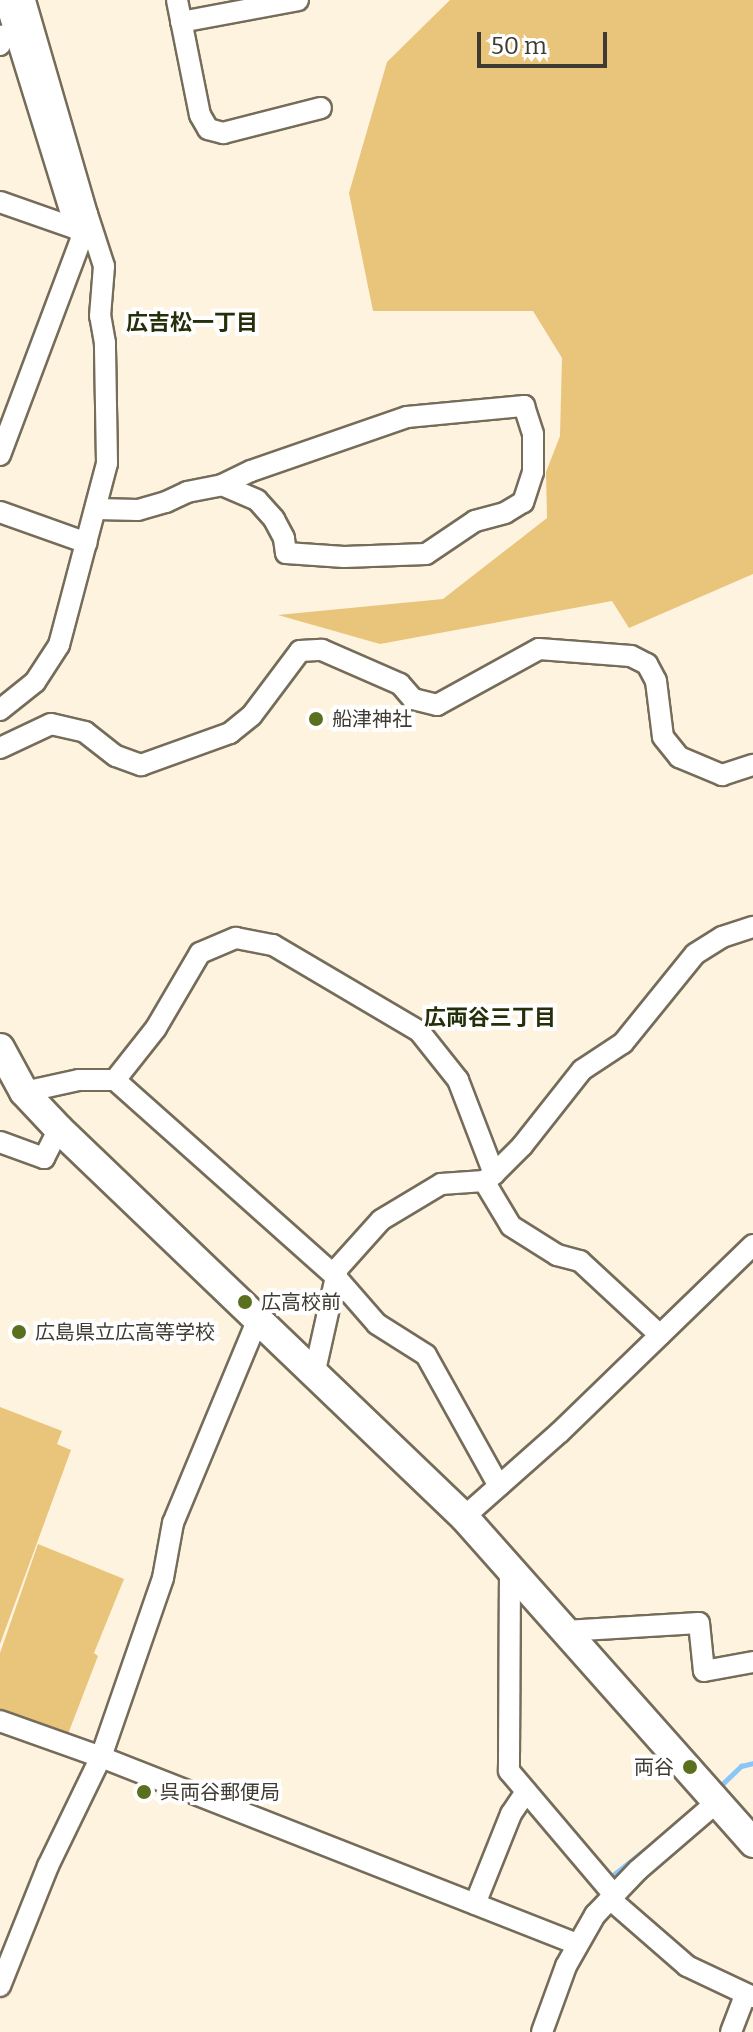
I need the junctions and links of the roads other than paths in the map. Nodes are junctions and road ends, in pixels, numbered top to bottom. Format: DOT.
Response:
graph roads {
  1 [pos="5,0"];
  2 [pos="25,0"];
  3 [pos="177,0"];
  4 [pos="298,0"];
  5 [pos="181,22"];
  6 [pos="11,37"];
  7 [pos="321,108"];
  8 [pos="0,202"];
  9 [pos="82,225"];
  10 [pos="0,455"];
  11 [pos="222,485"];
  12 [pos="97,509"];
  13 [pos="0,512"];
  14 [pos="87,543"];
  15 [pos="0,710"];
  16 [pos="0,748"];
  17 [pos="753,765"];
  18 [pos="753,927"];
  19 [pos="0,1048"];
  20 [pos="115,1080"];
  21 [pos="24,1092"];
  22 [pos="59,1129"];
  23 [pos="0,1142"];
  24 [pos="489,1178"];
  25 [pos="753,1245"];
  26 [pos="336,1277"];
  27 [pos="257,1321"];
  28 [pos="660,1335"];
  29 [pos="314,1375"];
  30 [pos="499,1486"];
  31 [pos="464,1517"];
  32 [pos="510,1569"];
  33 [pos="565,1631"];
  34 [pos="753,1662"];
  35 [pos="0,1721"];
  36 [pos="101,1757"];
  37 [pos="526,1792"];
  38 [pos="717,1802"];
  39 [pos="753,1843"];
  40 [pos="612,1897"];
  41 [pos="475,1904"];
  42 [pos="577,1944"];
  43 [pos="0,1986"];
  44 [pos="749,1996"];
  45 [pos="542,2032"];
  46 [pos="731,2032"];
  1 -- 6 [label="street"];
  2 -- 6 [label="street"];
  3 -- 5 [label="street"];
  4 -- 5 [label="street"];
  5 -- 7 [label="street"];
  6 -- 9 [label="street"];
  8 -- 9 [label="street"];
  9 -- 10 [label="street"];
  9 -- 12 [label="street"];
  11 -- 11 [label="street"];
  11 -- 12 [label="street"];
  12 -- 14 [label="street"];
  13 -- 14 [label="street"];
  14 -- 15 [label="street"];
  16 -- 17 [label="street"];
  18 -- 24 [label="street"];
  19 -- 21 [label="street"];
  20 -- 21 [label="street"];
  20 -- 24 [label="street"];
  20 -- 26 [label="street"];
  21 -- 22 [label="street"];
  22 -- 23 [label="street"];
  22 -- 27 [label="street"];
  24 -- 26 [label="street"];
  24 -- 28 [label="street"];
  25 -- 28 [label="street"];
  26 -- 29 [label="street"];
  26 -- 30 [label="street"];
  27 -- 29 [label="street"];
  27 -- 36 [label="street"];
  28 -- 30 [label="street"];
  29 -- 31 [label="street"];
  30 -- 31 [label="street"];
  31 -- 32 [label="street"];
  32 -- 33 [label="street"];
  32 -- 37 [label="street"];
  33 -- 34 [label="street"];
  33 -- 38 [label="street"];
  35 -- 36 [label="street"];
  36 -- 41 [label="street"];
  36 -- 43 [label="street"];
  37 -- 40 [label="street"];
  37 -- 41 [label="street"];
  38 -- 39 [label="street"];
  38 -- 40 [label="street"];
  40 -- 42 [label="street"];
  40 -- 44 [label="street"];
  41 -- 42 [label="street"];
  42 -- 45 [label="street"];
  44 -- 46 [label="street"];
}
